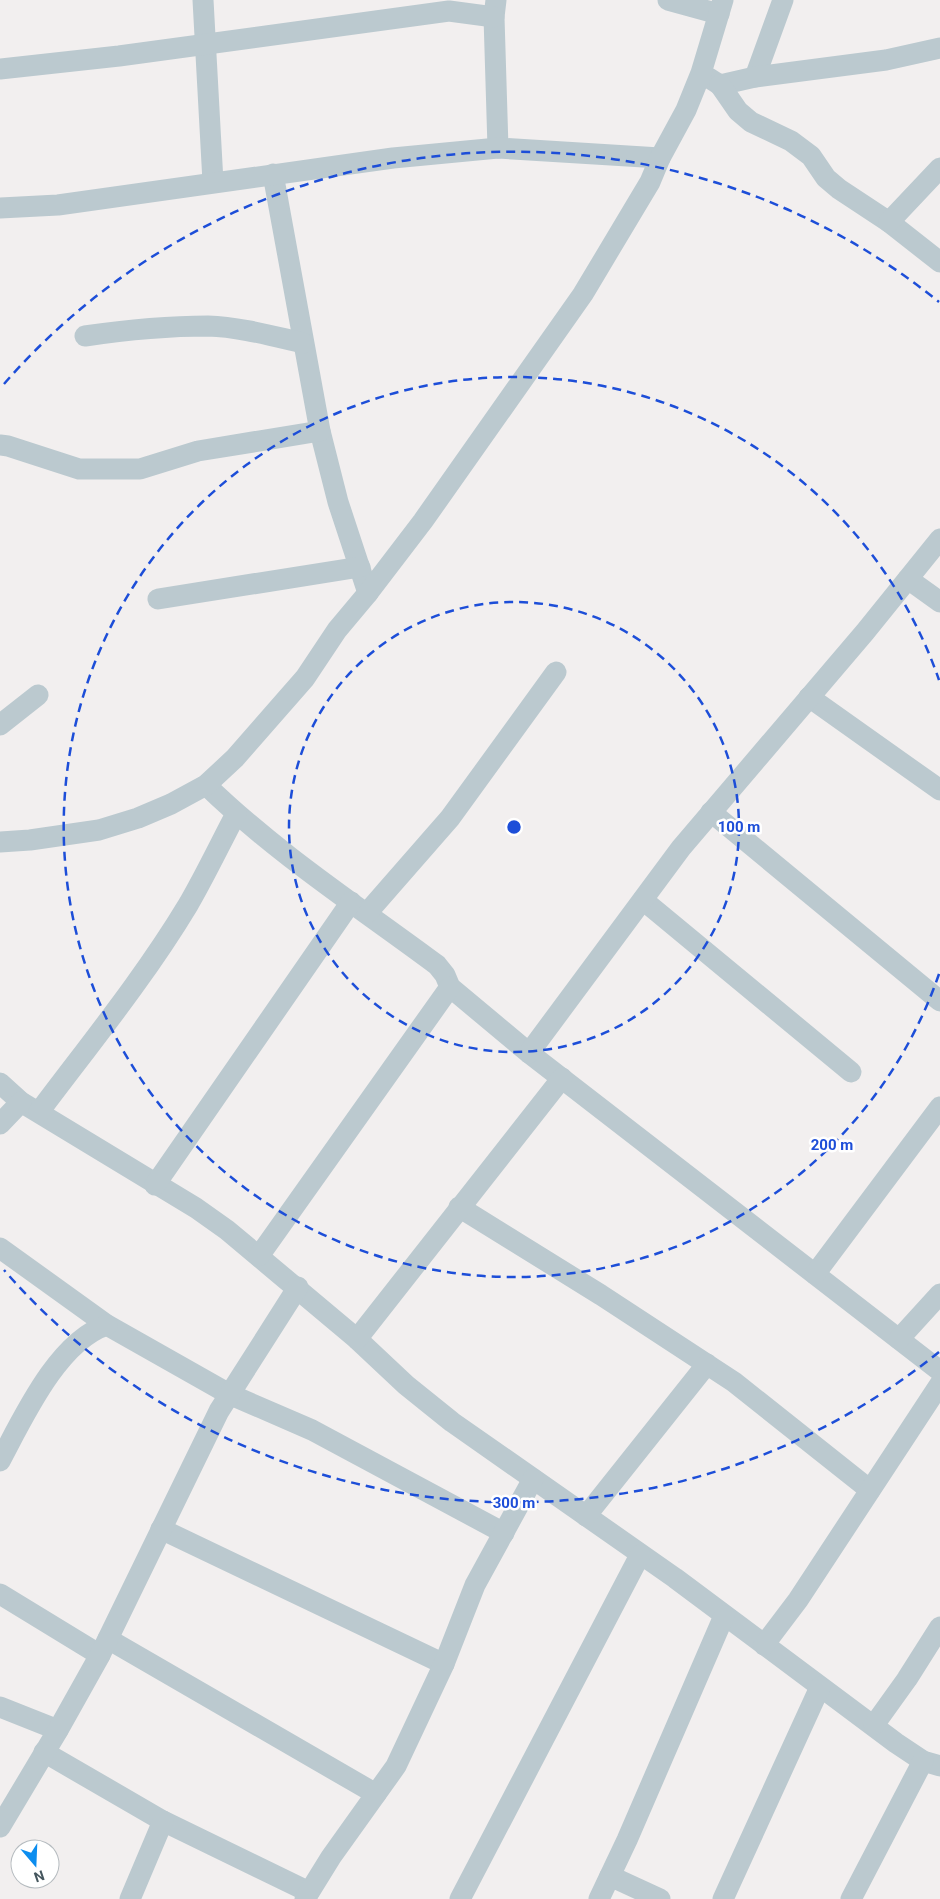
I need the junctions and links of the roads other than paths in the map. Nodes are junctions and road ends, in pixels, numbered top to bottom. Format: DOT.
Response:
graph roads {
  1 [pos="203,0"];
  2 [pos="668,0"];
  3 [pos="783,0"];
  4 [pos="721,7"];
  5 [pos="495,8"];
  6 [pos="207,45"];
  7 [pos="940,48"];
  8 [pos="0,69"];
  9 [pos="701,73"];
  10 [pos="755,77"];
  11 [pos="720,85"];
  12 [pos="498,148"];
  13 [pos="660,158"];
  14 [pos="940,168"];
  15 [pos="273,174"];
  16 [pos="213,182"];
  17 [pos="0,208"];
  18 [pos="889,222"];
  19 [pos="940,262"];
  20 [pos="85,336"];
  21 [pos="303,343"];
  22 [pos="320,431"];
  23 [pos="0,445"];
  24 [pos="940,539"];
  25 [pos="360,567"];
  26 [pos="908,579"];
  27 [pos="368,593"];
  28 [pos="158,599"];
  29 [pos="940,602"];
  30 [pos="556,672"];
  31 [pos="38,695"];
  32 [pos="809,697"];
  33 [pos="0,725"];
  34 [pos="206,785"];
  35 [pos="940,790"];
  36 [pos="712,812"];
  37 [pos="236,814"];
  38 [pos="0,842"];
  39 [pos="643,900"];
  40 [pos="359,908"];
  41 [pos="450,987"];
  42 [pos="940,1001"];
  43 [pos="529,1053"];
  44 [pos="851,1072"];
  45 [pos="562,1078"];
  46 [pos="0,1083"];
  47 [pos="30,1107"];
  48 [pos="940,1108"];
  49 [pos="0,1124"];
  50 [pos="155,1185"];
  51 [pos="459,1207"];
  52 [pos="0,1248"];
  53 [pos="259,1256"];
  54 [pos="815,1274"];
  55 [pos="298,1287"];
  56 [pos="940,1294"];
  57 [pos="107,1325"];
  58 [pos="357,1339"];
  59 [pos="899,1339"];
  60 [pos="707,1364"];
  61 [pos="940,1371"];
  62 [pos="940,1384"];
  63 [pos="229,1394"];
  64 [pos="0,1461"];
  65 [pos="532,1479"];
  66 [pos="870,1490"];
  67 [pos="586,1516"];
  68 [pos="161,1529"];
  69 [pos="504,1533"];
  70 [pos="640,1555"];
  71 [pos="0,1594"];
  72 [pos="724,1616"];
  73 [pos="940,1627"];
  74 [pos="764,1645"];
  75 [pos="104,1647"];
  76 [pos="444,1664"];
  77 [pos="820,1687"];
  78 [pos="0,1707"];
  79 [pos="874,1725"];
  80 [pos="58,1730"];
  81 [pos="44,1752"];
  82 [pos="931,1764"];
  83 [pos="376,1794"];
  84 [pos="163,1821"];
  85 [pos="0,1827"];
  86 [pos="610,1876"];
  87 [pos="307,1896"];
  88 [pos="130,1899"];
  89 [pos="460,1899"];
  90 [pos="598,1899"];
  91 [pos="660,1899"];
  92 [pos="723,1899"];
  93 [pos="850,1899"];
  1 -- 6 [label="street"];
  2 -- 4 [label="street"];
  3 -- 10 [label="street"];
  4 -- 9 [label="street"];
  5 -- 6 [label="street"];
  5 -- 12 [label="street"];
  6 -- 8 [label="street"];
  6 -- 16 [label="street"];
  7 -- 10 [label="street"];
  9 -- 11 [label="street"];
  9 -- 13 [label="street"];
  10 -- 11 [label="street"];
  11 -- 18 [label="street"];
  12 -- 13 [label="street"];
  12 -- 15 [label="street"];
  13 -- 27 [label="street"];
  14 -- 18 [label="street"];
  15 -- 16 [label="street"];
  15 -- 21 [label="street"];
  16 -- 17 [label="street"];
  18 -- 19 [label="street"];
  20 -- 21 [label="street"];
  21 -- 22 [label="street"];
  22 -- 23 [label="street"];
  22 -- 25 [label="street"];
  24 -- 26 [label="street"];
  25 -- 27 [label="street"];
  25 -- 28 [label="street"];
  26 -- 29 [label="street"];
  26 -- 32 [label="street"];
  27 -- 34 [label="street"];
  30 -- 40 [label="street"];
  31 -- 33 [label="street"];
  32 -- 35 [label="street"];
  32 -- 36 [label="street"];
  34 -- 37 [label="street"];
  34 -- 38 [label="street"];
  36 -- 39 [label="street"];
  36 -- 42 [label="street"];
  37 -- 40 [label="street"];
  37 -- 47 [label="street"];
  39 -- 43 [label="street"];
  39 -- 44 [label="street"];
  40 -- 41 [label="street"];
  40 -- 50 [label="street"];
  41 -- 43 [label="street"];
  41 -- 53 [label="street"];
  43 -- 45 [label="street"];
  45 -- 51 [label="street"];
  45 -- 54 [label="street"];
  46 -- 47 [label="street"];
  47 -- 49 [label="street"];
  47 -- 50 [label="street"];
  48 -- 54 [label="street"];
  50 -- 53 [label="street"];
  51 -- 58 [label="street"];
  51 -- 60 [label="street"];
  52 -- 57 [label="street"];
  53 -- 55 [label="street"];
  54 -- 59 [label="street"];
  55 -- 58 [label="street"];
  55 -- 63 [label="street"];
  56 -- 59 [label="street"];
  57 -- 63 [label="street"];
  57 -- 64 [label="street"];
  58 -- 65 [label="street"];
  59 -- 61 [label="street"];
  60 -- 66 [label="street"];
  60 -- 67 [label="street"];
  62 -- 66 [label="street"];
  63 -- 68 [label="street"];
  63 -- 69 [label="street"];
  65 -- 67 [label="street"];
  65 -- 69 [label="street"];
  66 -- 74 [label="street"];
  67 -- 70 [label="street"];
  68 -- 75 [label="street"];
  68 -- 76 [label="street"];
  69 -- 76 [label="street"];
  70 -- 72 [label="street"];
  70 -- 89 [label="street"];
  71 -- 75 [label="street"];
  72 -- 74 [label="street"];
  72 -- 86 [label="street"];
  73 -- 79 [label="street"];
  74 -- 77 [label="street"];
  75 -- 80 [label="street"];
  75 -- 83 [label="street"];
  76 -- 83 [label="street"];
  77 -- 79 [label="street"];
  77 -- 92 [label="street"];
  78 -- 80 [label="street"];
  79 -- 82 [label="street"];
  80 -- 81 [label="street"];
  81 -- 84 [label="street"];
  81 -- 85 [label="street"];
  82 -- 93 [label="street"];
  83 -- 87 [label="street"];
  84 -- 87 [label="street"];
  84 -- 88 [label="street"];
  86 -- 90 [label="street"];
  86 -- 91 [label="street"];
}
